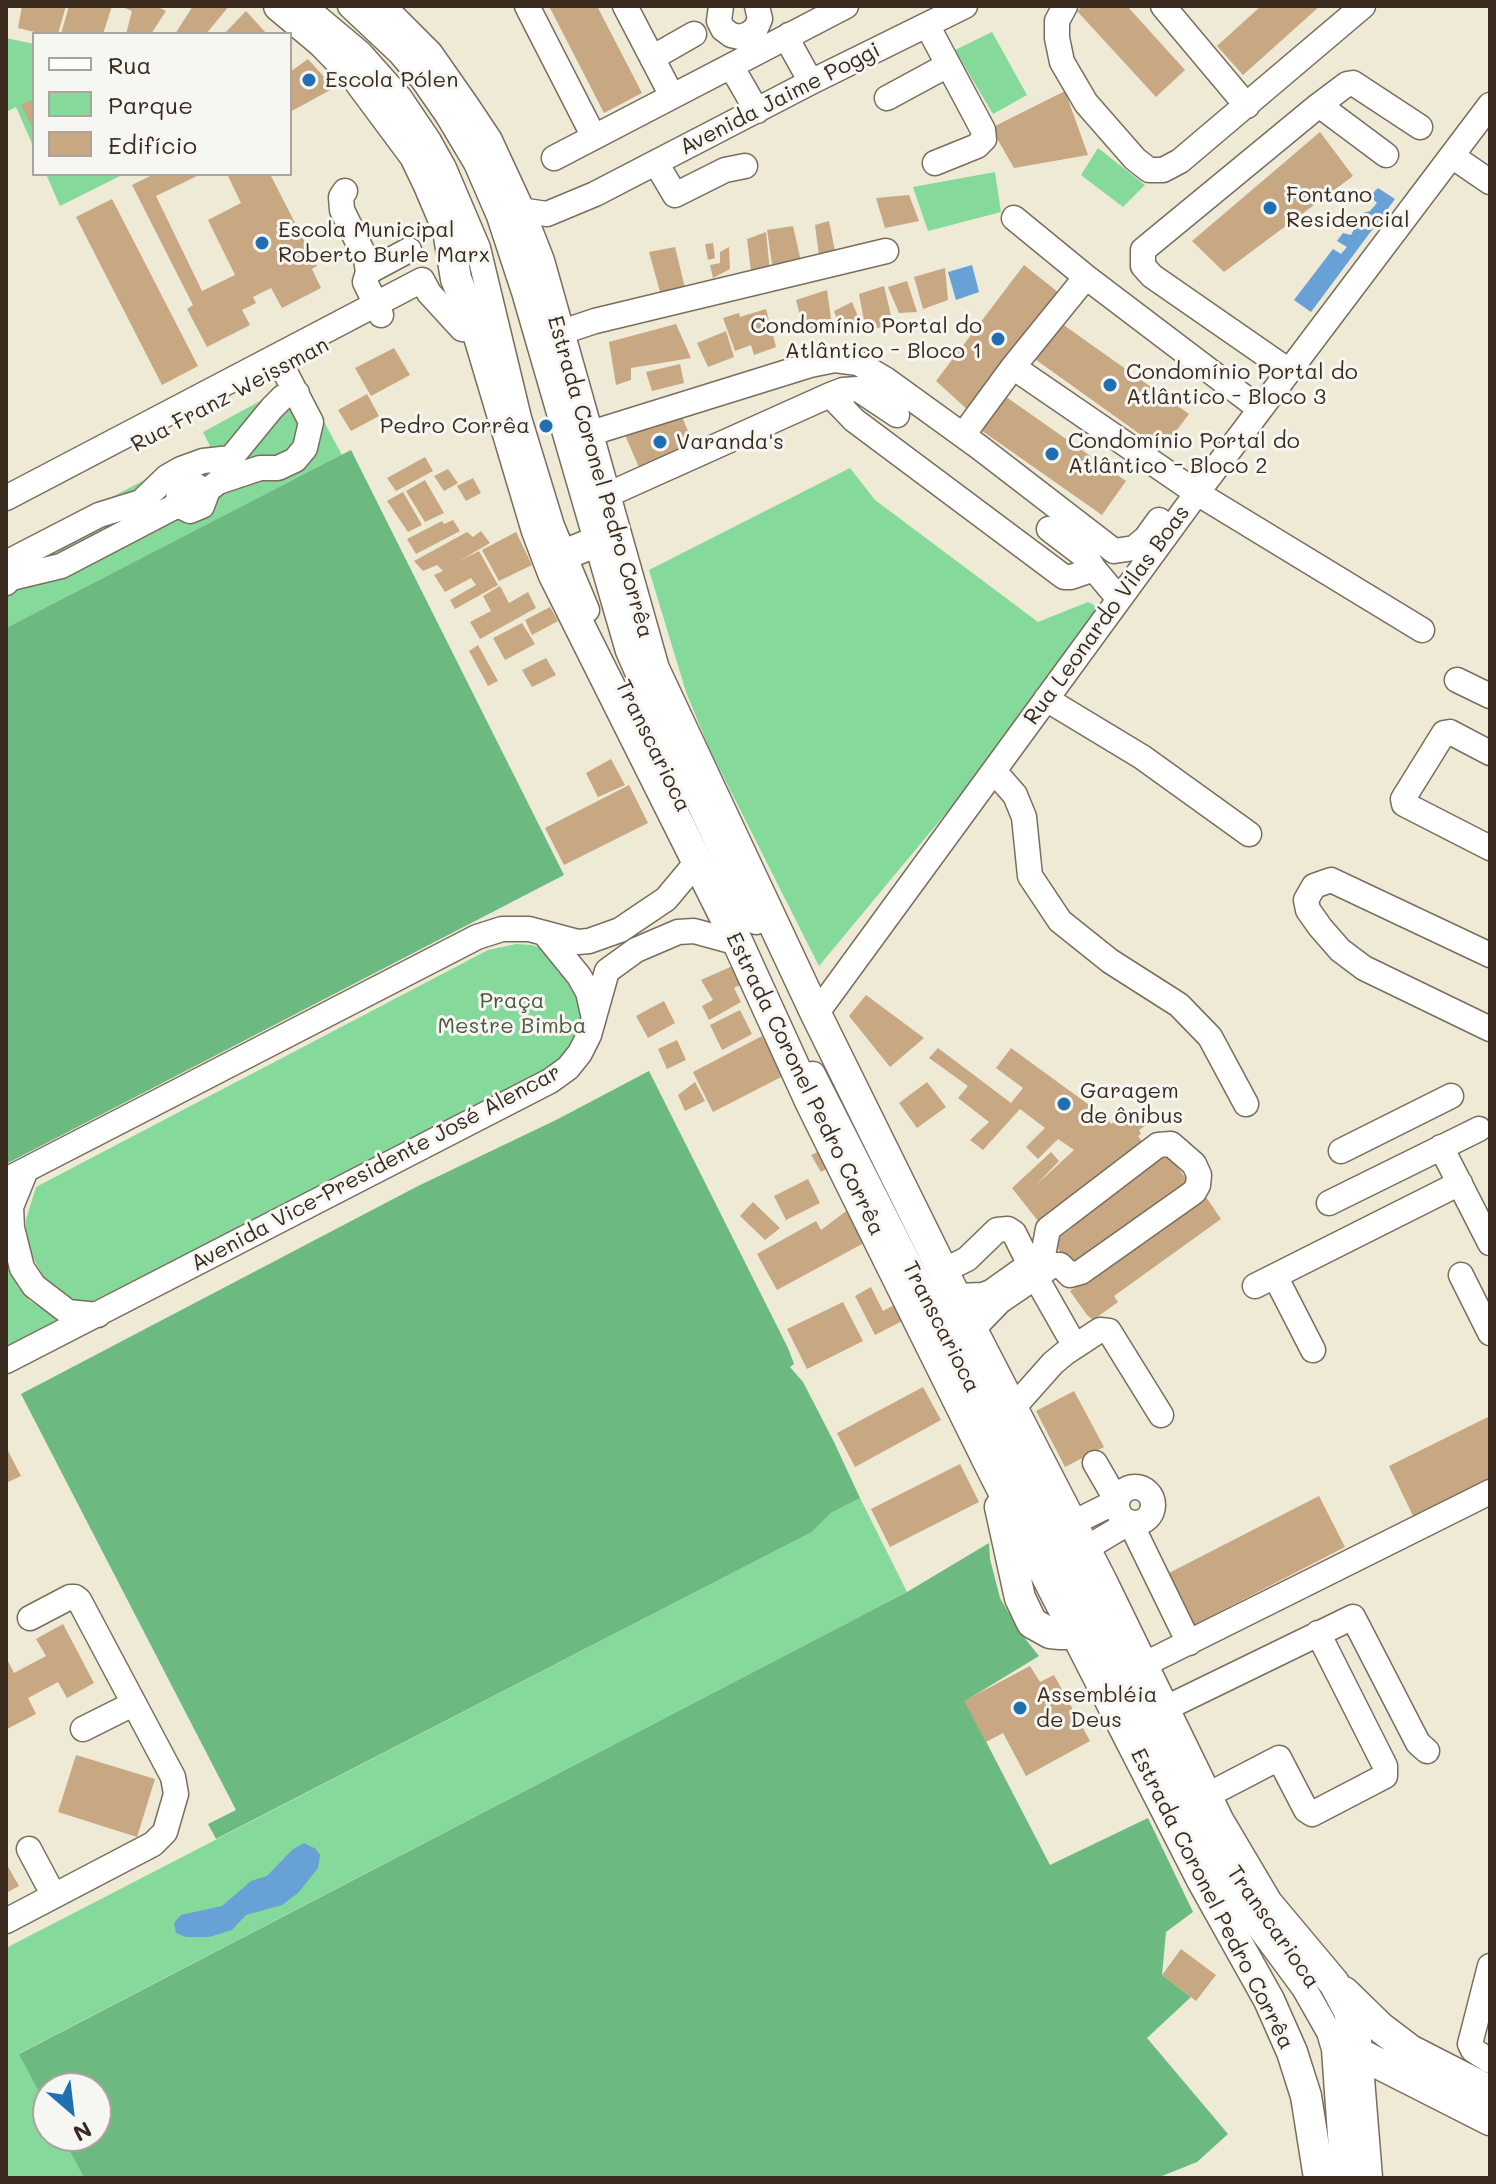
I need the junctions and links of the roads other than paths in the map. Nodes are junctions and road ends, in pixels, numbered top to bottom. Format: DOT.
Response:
graph roads {
  1 [pos="279,6"];
  2 [pos="304,6"];
  3 [pos="350,6"];
  4 [pos="379,6"];
  5 [pos="527,6"];
  6 [pos="625,6"];
  7 [pos="721,6"];
  8 [pos="757,6"];
  9 [pos="965,6"];
  10 [pos="1065,6"];
  11 [pos="1163,6"];
  12 [pos="1363,6"];
  13 [pos="843,7"];
  14 [pos="927,25"];
  15 [pos="694,34"];
  16 [pos="789,35"];
  17 [pos="754,43"];
  18 [pos="652,58"];
  19 [pos="948,65"];
  20 [pos="729,67"];
  21 [pos="811,82"];
  22 [pos="672,96"];
  23 [pos="887,98"];
  24 [pos="1319,105"];
  25 [pos="1490,105"];
  26 [pos="1247,106"];
  27 [pos="757,111"];
  28 [pos="1420,127"];
  29 [pos="594,137"];
  30 [pos="1386,155"];
  31 [pos="1452,156"];
  32 [pos="554,158"];
  33 [pos="656,163"];
  34 [pos="935,163"];
  35 [pos="745,166"];
  36 [pos="1490,182"];
  37 [pos="345,191"];
  38 [pos="595,194"];
  39 [pos="519,210"];
  40 [pos="1014,218"];
  41 [pos="507,237"];
  42 [pos="478,248"];
  43 [pos="535,248"];
  44 [pos="409,250"];
  45 [pos="886,251"];
  46 [pos="368,272"];
  47 [pos="1086,277"];
  48 [pos="456,279"];
  49 [pos="429,293"];
  50 [pos="378,310"];
  51 [pos="477,330"];
  52 [pos="559,333"];
  53 [pos="1013,367"];
  54 [pos="283,368"];
  55 [pos="1289,371"];
  56 [pos="297,393"];
  57 [pos="830,395"];
  58 [pos="1255,405"];
  59 [pos="897,415"];
  60 [pos="588,434"];
  61 [pos="963,435"];
  62 [pos="1191,489"];
  63 [pos="605,496"];
  64 [pos="6,498"];
  65 [pos="6,514"];
  66 [pos="1049,529"];
  67 [pos="596,544"];
  68 [pos="622,559"];
  69 [pos="6,563"];
  70 [pos="558,565"];
  71 [pos="1094,569"];
  72 [pos="6,583"];
  73 [pos="1119,599"];
  74 [pos="1422,630"];
  75 [pos="1457,680"];
  76 [pos="1490,696"];
  77 [pos="1046,699"];
  78 [pos="1490,753"];
  79 [pos="994,771"];
  80 [pos="1249,834"];
  81 [pos="1490,848"];
  82 [pos="697,862"];
  83 [pos="544,933"];
  84 [pos="738,943"];
  85 [pos="1490,955"];
  86 [pos="816,1014"];
  87 [pos="593,1017"];
  88 [pos="1490,1029"];
  89 [pos="1246,1104"];
  90 [pos="1479,1129"];
  91 [pos="1445,1145"];
  92 [pos="1341,1151"];
  93 [pos="16,1175"];
  94 [pos="1460,1183"];
  95 [pos="1329,1203"];
  96 [pos="1490,1243"];
  97 [pos="1036,1268"];
  98 [pos="1461,1275"];
  99 [pos="950,1283"];
  100 [pos="98,1315"];
  101 [pos="972,1330"];
  102 [pos="1490,1331"];
  103 [pos="1068,1334"];
  104 [pos="1313,1350"];
  105 [pos="6,1361"];
  106 [pos="1013,1408"];
  107 [pos="1161,1415"];
  108 [pos="1095,1463"];
  109 [pos="1490,1492"];
  110 [pos="1124,1512"];
  111 [pos="1079,1536"];
  112 [pos="1094,1611"];
  113 [pos="30,1618"];
  114 [pos="1318,1633"];
  115 [pos="1189,1643"];
  116 [pos="1143,1665"];
  117 [pos="133,1704"];
  118 [pos="1164,1709"];
  119 [pos="83,1729"];
  120 [pos="1427,1751"];
  121 [pos="1206,1796"];
  122 [pos="29,1849"];
  123 [pos="54,1896"];
  124 [pos="6,1921"];
  125 [pos="1490,1966"];
  126 [pos="1334,1983"];
  127 [pos="1481,2041"];
  128 [pos="1356,2052"];
  129 [pos="1490,2061"];
  130 [pos="1407,2079"];
  131 [pos="1490,2091"];
  132 [pos="1359,2099"];
  133 [pos="1490,2120"];
  134 [pos="1319,2178"];
  135 [pos="1343,2178"];
  136 [pos="1356,2178"];
  137 [pos="1367,2178"];
  1 -- 48 [label="main road, Estrada Coronel Pedro Corrêa"];
  2 -- 42 [label="street, Transcarioca"];
  3 -- 41 [label="street, Transcarioca"];
  4 -- 39 [label="main road, Estrada Coronel Pedro Corrêa"];
  5 -- 29 [label="street"];
  6 -- 18 [label="street"];
  7 -- 17 [label="street"];
  8 -- 17 [label="street"];
  9 -- 14 [label="street, Avenida Jaime Poggi"];
  10 -- 26 [label="street"];
  11 -- 26 [label="street"];
  12 -- 26 [label="street"];
  13 -- 16 [label="street"];
  14 -- 19 [label="street"];
  14 -- 21 [label="street, Avenida Jaime Poggi"];
  15 -- 18 [label="street"];
  16 -- 17 [label="street"];
  16 -- 21 [label="street"];
  17 -- 20 [label="street"];
  18 -- 22 [label="street"];
  19 -- 23 [label="street"];
  19 -- 34 [label="street"];
  20 -- 22 [label="street"];
  20 -- 27 [label="street"];
  21 -- 27 [label="street, Avenida Jaime Poggi"];
  22 -- 29 [label="street"];
  24 -- 28 [label="street"];
  24 -- 30 [label="street"];
  24 -- 55 [label="street"];
  25 -- 31 [label="street, Rua Leonardo Vilas Boas"];
  27 -- 33 [label="street, Avenida Jaime Poggi"];
  29 -- 32 [label="street"];
  31 -- 36 [label="street"];
  31 -- 55 [label="street, Rua Leonardo Vilas Boas"];
  33 -- 35 [label="street"];
  33 -- 38 [label="street, Avenida Jaime Poggi"];
  37 -- 46 [label="street"];
  38 -- 39 [label="street, Avenida Jaime Poggi"];
  38 -- 43 [label="street, Avenida Jaime Poggi"];
  39 -- 43 [label="main road, Estrada Coronel Pedro Corrêa"];
  40 -- 47 [label="street"];
  41 -- 42 [label="street"];
  41 -- 67 [label="street, Transcarioca"];
  42 -- 70 [label="street, Transcarioca"];
  43 -- 52 [label="main road, Estrada Coronel Pedro Corrêa"];
  44 -- 46 [label="street"];
  45 -- 52 [label="street"];
  46 -- 50 [label="street"];
  47 -- 53 [label="street"];
  47 -- 58 [label="street"];
  48 -- 49 [label="street, Rua Franz Weissman"];
  48 -- 51 [label="main road, Estrada Coronel Pedro Corrêa"];
  49 -- 50 [label="street, Rua Franz Weissman"];
  49 -- 51 [label="street"];
  50 -- 54 [label="street, Rua Franz Weissman"];
  50 -- 64 [label="street"];
  51 -- 70 [label="main road, Estrada Coronel Pedro Corrêa"];
  52 -- 60 [label="main road, Estrada Coronel Pedro Corrêa"];
  53 -- 61 [label="street"];
  53 -- 62 [label="street"];
  54 -- 56 [label="street"];
  54 -- 65 [label="street, Rua Franz Weissman"];
  55 -- 58 [label="street, Rua Leonardo Vilas Boas"];
  56 -- 69 [label="street"];
  56 -- 72 [label="street"];
  57 -- 59 [label="street"];
  57 -- 63 [label="street"];
  57 -- 71 [label="street"];
  58 -- 62 [label="street, Rua Leonardo Vilas Boas"];
  60 -- 61 [label="street"];
  60 -- 63 [label="main road, Estrada Coronel Pedro Corrêa"];
  61 -- 62 [label="street"];
  62 -- 73 [label="street, Rua Leonardo Vilas Boas"];
  62 -- 74 [label="street"];
  63 -- 68 [label="main road, Estrada Coronel Pedro Corrêa"];
  66 -- 71 [label="street"];
  67 -- 68 [label="main road"];
  67 -- 70 [label="main road"];
  67 -- 112 [label="street, Transcarioca"];
  68 -- 86 [label="main road, Estrada Coronel Pedro Corrêa"];
  70 -- 82 [label="main road, Estrada Coronel Pedro Corrêa"];
  70 -- 112 [label="street, Transcarioca"];
  71 -- 73 [label="street"];
  73 -- 77 [label="street, Rua Leonardo Vilas Boas"];
  75 -- 76 [label="street"];
  77 -- 79 [label="street, Rua Leonardo Vilas Boas"];
  77 -- 80 [label="street"];
  78 -- 81 [label="street"];
  79 -- 86 [label="street, Rua Leonardo Vilas Boas"];
  79 -- 89 [label="street"];
  82 -- 83 [label="street"];
  82 -- 84 [label="main road, Estrada Coronel Pedro Corrêa"];
  83 -- 87 [label="street"];
  83 -- 93 [label="street"];
  84 -- 87 [label="street, Avenida Vice-Presidente José Alencar"];
  84 -- 112 [label="main road, Estrada Coronel Pedro Corrêa"];
  85 -- 88 [label="street"];
  86 -- 99 [label="main road, Estrada Coronel Pedro Corrêa"];
  87 -- 100 [label="street, Avenida Vice-Presidente José Alencar"];
  90 -- 91 [label="street"];
  91 -- 92 [label="street"];
  91 -- 94 [label="street"];
  91 -- 95 [label="street"];
  93 -- 100 [label="street"];
  94 -- 96 [label="street"];
  94 -- 104 [label="street"];
  97 -- 97 [label="street"];
  97 -- 99 [label="street"];
  97 -- 99 [label="street"];
  97 -- 101 [label="street"];
  97 -- 103 [label="street"];
  98 -- 102 [label="street"];
  99 -- 101 [label="main road, Estrada Coronel Pedro Corrêa"];
  100 -- 105 [label="street, Avenida Vice-Presidente José Alencar"];
  101 -- 106 [label="main road, Estrada Coronel Pedro Corrêa"];
  106 -- 107 [label="street"];
  106 -- 111 [label="main road, Estrada Coronel Pedro Corrêa"];
  108 -- 110 [label="street"];
  109 -- 115 [label="street"];
  110 -- 111 [label="street"];
  110 -- 115 [label="street"];
  111 -- 112 [label="main road, Estrada Coronel Pedro Corrêa"];
  112 -- 116 [label="main road, Estrada Coronel Pedro Corrêa"];
  112 -- 134 [label="main road, Estrada Coronel Pedro Corrêa"];
  112 -- 135 [label="street, Transcarioca"];
  112 -- 136 [label="street, Transcarioca"];
  113 -- 117 [label="street"];
  114 -- 118 [label="street"];
  114 -- 120 [label="street"];
  114 -- 121 [label="street"];
  115 -- 116 [label="street"];
  116 -- 118 [label="main road, Estrada Coronel Pedro Corrêa"];
  117 -- 119 [label="street"];
  117 -- 123 [label="street"];
  118 -- 121 [label="main road, Estrada Coronel Pedro Corrêa"];
  121 -- 126 [label="main road, Estrada Coronel Pedro Corrêa"];
  122 -- 123 [label="street"];
  123 -- 124 [label="street"];
  125 -- 127 [label="street"];
  126 -- 128 [label="main road, Estrada Coronel Pedro Corrêa"];
  126 -- 131 [label="main road, Estrada Coronel Pedro Corrêa"];
  127 -- 129 [label="street"];
  128 -- 130 [label="main road"];
  128 -- 132 [label="main road, Estrada Coronel Pedro Corrêa"];
  130 -- 132 [label="main road"];
  130 -- 133 [label="main road"];
  132 -- 137 [label="main road, Estrada Coronel Pedro Corrêa"];
}
